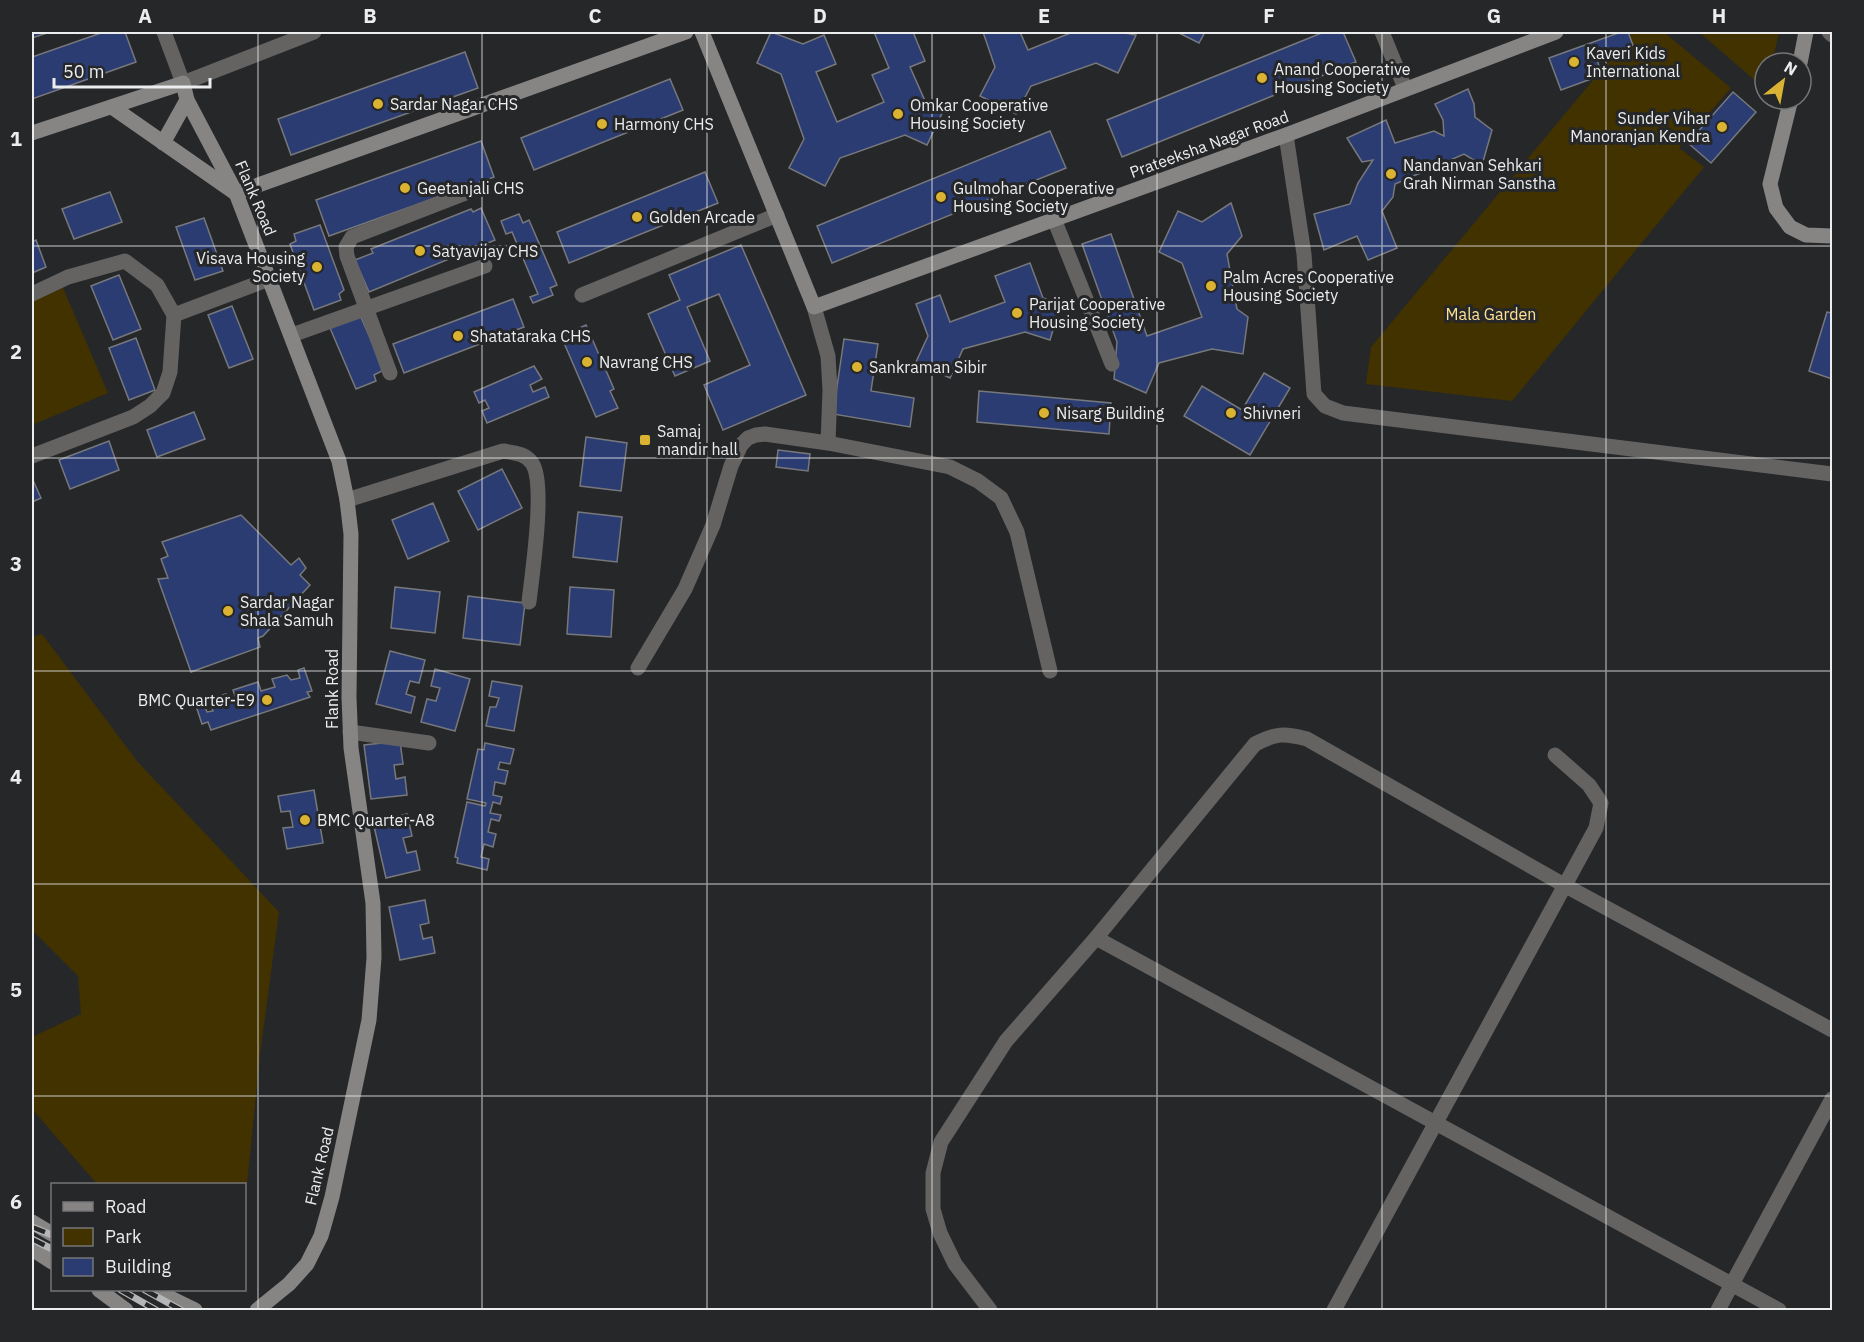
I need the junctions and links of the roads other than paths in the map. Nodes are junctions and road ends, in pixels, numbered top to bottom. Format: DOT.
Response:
graph roads {
  1 [pos="164,32"];
  2 [pos="314,32"];
  3 [pos="686,32"];
  4 [pos="702,32"];
  5 [pos="1382,32"];
  6 [pos="1556,32"];
  7 [pos="1806,32"];
  8 [pos="1802,51"];
  9 [pos="183,83"];
  10 [pos="1405,88"];
  11 [pos="187,100"];
  12 [pos="112,107"];
  13 [pos="1788,111"];
  14 [pos="32,134"];
  15 [pos="1286,135"];
  16 [pos="163,143"];
  17 [pos="468,192"];
  18 [pos="236,193"];
  19 [pos="777,216"];
  20 [pos="1054,219"];
  21 [pos="1833,236"];
  22 [pos="485,266"];
  23 [pos="269,279"];
  24 [pos="32,294"];
  25 [pos="582,295"];
  26 [pos="814,307"];
  27 [pos="366,310"];
  28 [pos="174,315"];
  29 [pos="292,335"];
  30 [pos="1112,364"];
  31 [pos="390,374"];
  32 [pos="828,443"];
  33 [pos="32,456"];
  34 [pos="1833,474"];
  35 [pos="347,500"];
  36 [pos="529,602"];
  37 [pos="638,668"];
  38 [pos="1050,671"];
  39 [pos="350,732"];
  40 [pos="429,743"];
  41 [pos="1555,755"];
  42 [pos="1564,885"];
  43 [pos="1096,938"];
  44 [pos="1833,1030"];
  45 [pos="1833,1099"];
  46 [pos="1436,1123"];
  47 [pos="32,1222"];
  48 [pos="51,1233"];
  49 [pos="32,1249"];
  50 [pos="51,1261"];
  51 [pos="1732,1284"];
  52 [pos="100,1291"];
  53 [pos="156,1291"];
  54 [pos="193,1310"];
  55 [pos="126,1311"];
  56 [pos="257,1311"];
  57 [pos="990,1311"];
  58 [pos="1334,1311"];
  59 [pos="1718,1311"];
  60 [pos="1779,1311"];
  1 -- 9 [label="street"];
  2 -- 9 [label="street"];
  3 -- 18 [label="street"];
  4 -- 19 [label="street"];
  5 -- 10 [label="street"];
  6 -- 10 [label="street, Prateeksha Nagar Road"];
  7 -- 8 [label="street"];
  9 -- 11 [label="street, Flank Road"];
  9 -- 12 [label="street"];
  10 -- 15 [label="street, Prateeksha Nagar Road"];
  11 -- 16 [label="street"];
  11 -- 18 [label="street, Flank Road"];
  12 -- 14 [label="street"];
  12 -- 16 [label="street"];
  13 -- 21 [label="street"];
  15 -- 20 [label="street, Prateeksha Nagar Road"];
  15 -- 34 [label="street"];
  16 -- 18 [label="street"];
  17 -- 27 [label="street"];
  18 -- 23 [label="street, Flank Road"];
  19 -- 25 [label="street"];
  19 -- 26 [label="street"];
  20 -- 26 [label="street, Prateeksha Nagar Road"];
  20 -- 30 [label="street"];
  22 -- 27 [label="street"];
  23 -- 28 [label="street"];
  23 -- 29 [label="street, Flank Road"];
  24 -- 28 [label="street"];
  26 -- 32 [label="street"];
  27 -- 29 [label="street"];
  27 -- 31 [label="street"];
  28 -- 33 [label="street"];
  29 -- 35 [label="street, Flank Road"];
  32 -- 37 [label="street"];
  32 -- 38 [label="street"];
  35 -- 36 [label="street"];
  35 -- 39 [label="street, Flank Road"];
  39 -- 40 [label="street"];
  39 -- 56 [label="street, Flank Road"];
  41 -- 42 [label="street"];
  42 -- 43 [label="street"];
  42 -- 44 [label="street"];
  42 -- 46 [label="street"];
  43 -- 46 [label="street"];
  43 -- 57 [label="street"];
  45 -- 51 [label="street"];
  46 -- 51 [label="street"];
  46 -- 58 [label="street"];
  47 -- 48 [label="street"];
  49 -- 50 [label="street"];
  51 -- 59 [label="street"];
  51 -- 60 [label="street"];
  52 -- 55 [label="street"];
  53 -- 54 [label="street"];
}
